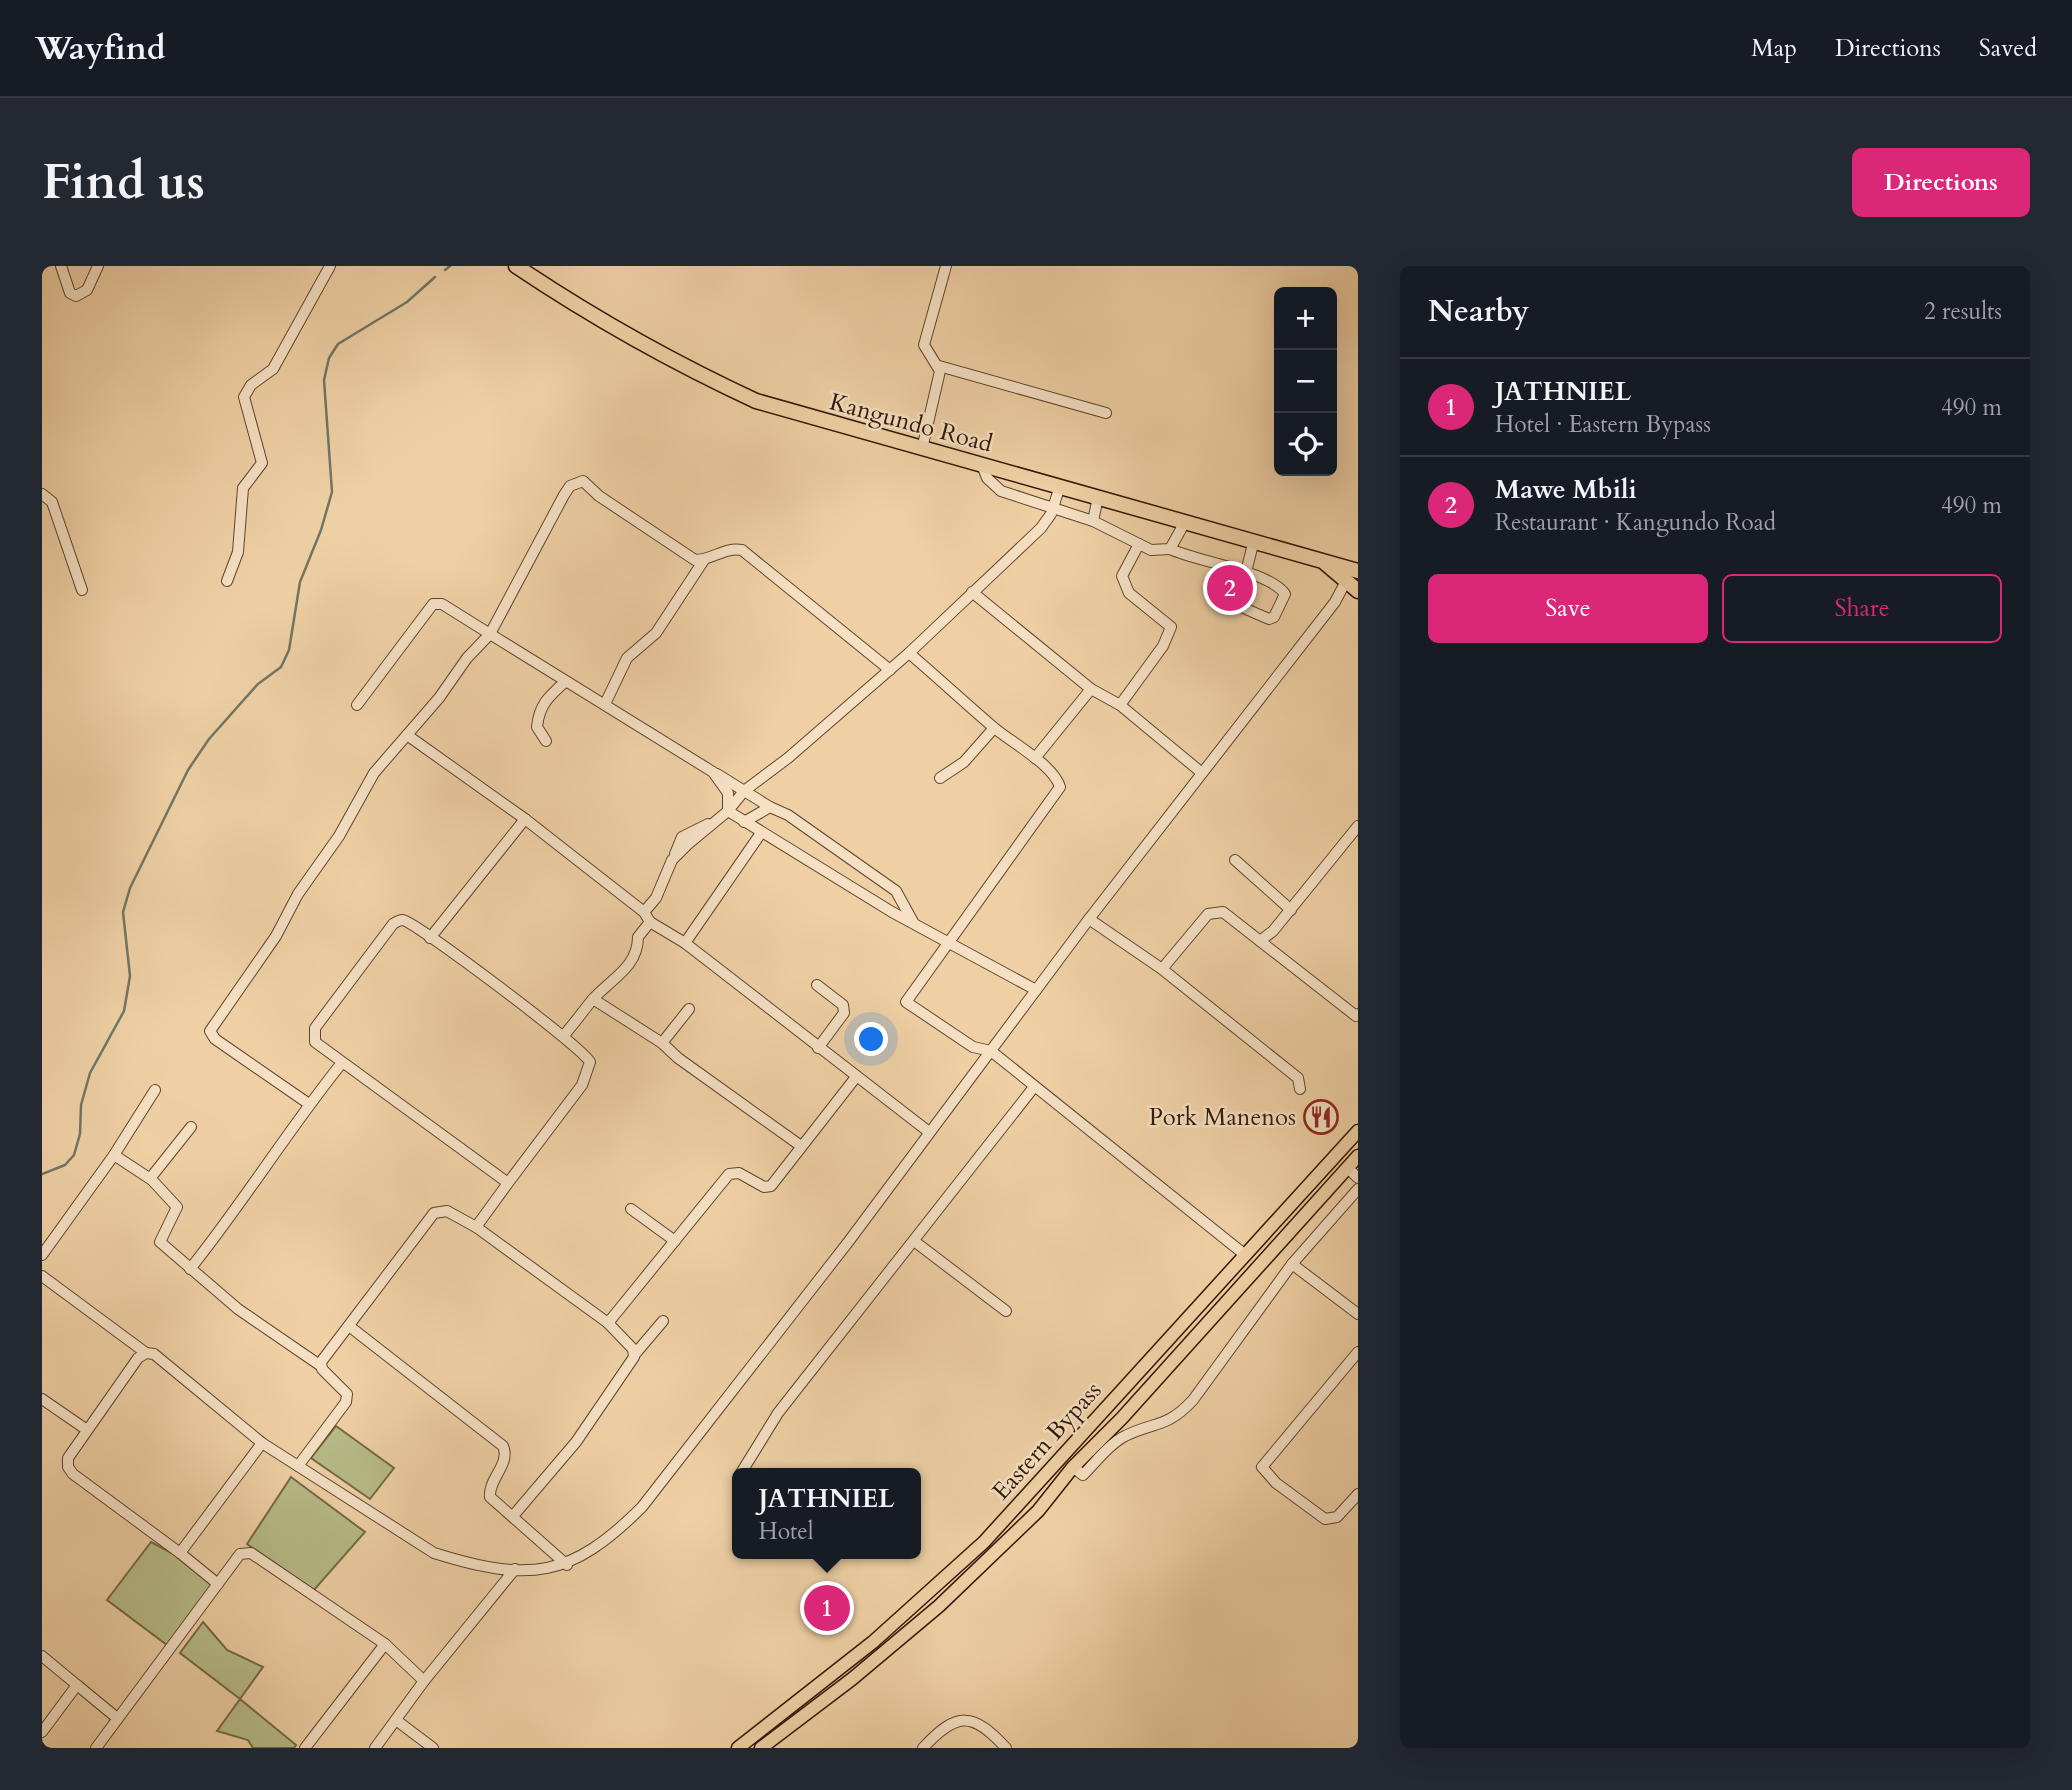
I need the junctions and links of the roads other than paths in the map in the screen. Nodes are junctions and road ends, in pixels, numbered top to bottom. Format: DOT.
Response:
graph roads {
  1 [pos="61,266"];
  2 [pos="98,266"];
  3 [pos="330,266"];
  4 [pos="516,266"];
  5 [pos="946,266"];
  6 [pos="939,366"];
  7 [pos="1106,413"];
  8 [pos="922,449"];
  9 [pos="982,465"];
  10 [pos="1060,486"];
  11 [pos="42,494"];
  12 [pos="1098,497"];
  13 [pos="1052,510"];
  14 [pos="1093,521"];
  15 [pos="1185,522"];
  16 [pos="1254,540"];
  17 [pos="1139,544"];
  18 [pos="1170,549"];
  19 [pos="704,559"];
  20 [pos="1321,560"];
  21 [pos="1358,571"];
  22 [pos="1246,572"];
  23 [pos="227,581"];
  24 [pos="1346,581"];
  25 [pos="82,590"];
  26 [pos="1358,591"];
  27 [pos="972,592"];
  28 [pos="490,634"];
  29 [pos="909,653"];
  30 [pos="890,670"];
  31 [pos="565,682"];
  32 [pos="1091,689"];
  33 [pos="605,704"];
  34 [pos="357,705"];
  35 [pos="1119,705"];
  36 [pos="994,728"];
  37 [pos="407,735"];
  38 [pos="546,741"];
  39 [pos="1035,758"];
  40 [pos="713,772"];
  41 [pos="1202,773"];
  42 [pos="940,778"];
  43 [pos="744,790"];
  44 [pos="770,807"];
  45 [pos="728,811"];
  46 [pos="525,819"];
  47 [pos="744,822"];
  48 [pos="1358,826"];
  49 [pos="761,833"];
  50 [pos="1234,860"];
  51 [pos="1291,910"];
  52 [pos="644,912"];
  53 [pos="1089,919"];
  54 [pos="650,922"];
  55 [pos="913,922"];
  56 [pos="430,938"];
  57 [pos="1260,941"];
  58 [pos="950,942"];
  59 [pos="685,943"];
  60 [pos="1163,969"];
  61 [pos="817,985"];
  62 [pos="1036,990"];
  63 [pos="593,999"];
  64 [pos="689,1009"];
  65 [pos="1358,1014"];
  66 [pos="565,1035"];
  67 [pos="662,1043"];
  68 [pos="818,1048"];
  69 [pos="991,1051"];
  70 [pos="341,1064"];
  71 [pos="856,1077"];
  72 [pos="1034,1087"];
  73 [pos="1300,1089"];
  74 [pos="155,1090"];
  75 [pos="309,1104"];
  76 [pos="191,1127"];
  77 [pos="1358,1131"];
  78 [pos="929,1132"];
  79 [pos="801,1146"];
  80 [pos="114,1155"];
  81 [pos="1358,1156"];
  82 [pos="1347,1167"];
  83 [pos="1358,1178"];
  84 [pos="152,1180"];
  85 [pos="509,1183"];
  86 [pos="1358,1189"];
  87 [pos="631,1209"];
  88 [pos="476,1227"];
  89 [pos="675,1241"];
  90 [pos="914,1241"];
  91 [pos="1244,1254"];
  92 [pos="42,1255"];
  93 [pos="1292,1264"];
  94 [pos="190,1269"];
  95 [pos="1226,1275"];
  96 [pos="42,1276"];
  97 [pos="1240,1286"];
  98 [pos="1006,1311"];
  99 [pos="1358,1314"];
  100 [pos="663,1321"];
  101 [pos="608,1323"];
  102 [pos="349,1326"];
  103 [pos="1358,1352"];
  104 [pos="146,1353"];
  105 [pos="635,1354"];
  106 [pos="321,1366"];
  107 [pos="42,1399"];
  108 [pos="88,1430"];
  109 [pos="262,1443"];
  110 [pos="298,1466"];
  111 [pos="1073,1467"];
  112 [pos="744,1468"];
  113 [pos="1358,1495"];
  114 [pos="513,1516"];
  115 [pos="180,1553"];
  116 [pos="567,1564"];
  117 [pos="515,1569"];
  118 [pos="218,1584"];
  119 [pos="385,1644"];
  120 [pos="42,1656"];
  121 [pos="424,1681"];
  122 [pos="78,1685"];
  123 [pos="117,1718"];
  124 [pos="396,1720"];
  125 [pos="42,1732"];
  126 [pos="96,1748"];
  127 [pos="306,1748"];
  128 [pos="375,1748"];
  129 [pos="433,1748"];
  130 [pos="738,1748"];
  131 [pos="761,1748"];
  132 [pos="923,1748"];
  133 [pos="1006,1748"];
  1 -- 2 [label="street"];
  3 -- 23 [label="street"];
  4 -- 8 [label="highway, Kangundo Road"];
  5 -- 6 [label="street"];
  6 -- 7 [label="street"];
  6 -- 8 [label="street"];
  8 -- 9 [label="highway, Kangundo Road"];
  9 -- 10 [label="highway, Kangundo Road"];
  9 -- 13 [label="street"];
  10 -- 12 [label="highway, Kangundo Road"];
  10 -- 13 [label="street"];
  11 -- 25 [label="street"];
  12 -- 14 [label="street"];
  12 -- 15 [label="highway, Kangundo Road"];
  13 -- 14 [label="street"];
  13 -- 27 [label="street"];
  14 -- 17 [label="street"];
  15 -- 16 [label="highway, Kangundo Road"];
  15 -- 18 [label="street"];
  16 -- 20 [label="highway, Kangundo Road"];
  16 -- 22 [label="street"];
  17 -- 18 [label="street"];
  17 -- 35 [label="street"];
  18 -- 22 [label="street"];
  19 -- 28 [label="street"];
  19 -- 30 [label="street"];
  19 -- 33 [label="street"];
  20 -- 21 [label="highway, Kangundo Road"];
  20 -- 24 [label="highway, Kangundo Road"];
  22 -- 22 [label="street"];
  24 -- 26 [label="highway, Kangundo Road"];
  24 -- 41 [label="street"];
  27 -- 29 [label="street"];
  27 -- 32 [label="street"];
  28 -- 31 [label="street"];
  28 -- 34 [label="street"];
  28 -- 37 [label="street"];
  29 -- 30 [label="street"];
  29 -- 36 [label="street"];
  30 -- 43 [label="street"];
  31 -- 33 [label="street"];
  31 -- 38 [label="street"];
  32 -- 35 [label="street"];
  32 -- 39 [label="street"];
  33 -- 40 [label="street"];
  35 -- 41 [label="street"];
  36 -- 39 [label="street"];
  36 -- 42 [label="street"];
  37 -- 46 [label="street"];
  37 -- 75 [label="street"];
  39 -- 58 [label="street"];
  40 -- 43 [label="street"];
  40 -- 45 [label="street"];
  41 -- 53 [label="street"];
  43 -- 44 [label="street"];
  43 -- 45 [label="street"];
  44 -- 47 [label="street"];
  44 -- 55 [label="street"];
  45 -- 47 [label="street"];
  45 -- 52 [label="street"];
  46 -- 52 [label="street"];
  46 -- 56 [label="street"];
  47 -- 49 [label="street"];
  48 -- 51 [label="street"];
  49 -- 55 [label="street"];
  49 -- 59 [label="street"];
  50 -- 51 [label="street"];
  51 -- 57 [label="street"];
  52 -- 54 [label="street"];
  53 -- 60 [label="street"];
  53 -- 62 [label="street"];
  54 -- 59 [label="street"];
  54 -- 63 [label="street"];
  55 -- 58 [label="street"];
  56 -- 66 [label="street"];
  56 -- 70 [label="street"];
  57 -- 60 [label="street"];
  57 -- 65 [label="street"];
  58 -- 62 [label="street"];
  58 -- 69 [label="street"];
  59 -- 68 [label="street"];
  60 -- 73 [label="street"];
  61 -- 68 [label="street"];
  62 -- 69 [label="street"];
  63 -- 66 [label="street"];
  63 -- 67 [label="street"];
  64 -- 67 [label="street"];
  66 -- 85 [label="street"];
  67 -- 79 [label="street"];
  68 -- 71 [label="street"];
  69 -- 72 [label="street"];
  69 -- 78 [label="street"];
  70 -- 75 [label="street"];
  70 -- 85 [label="street"];
  71 -- 78 [label="street"];
  71 -- 79 [label="street"];
  72 -- 90 [label="street"];
  72 -- 91 [label="street"];
  74 -- 80 [label="street"];
  75 -- 94 [label="street"];
  76 -- 84 [label="street"];
  77 -- 91 [label="main road, Eastern Bypass"];
  78 -- 116 [label="street"];
  79 -- 89 [label="street"];
  80 -- 84 [label="street"];
  80 -- 92 [label="street"];
  81 -- 82 [label="main road, Eastern Bypass"];
  82 -- 83 [label="street"];
  82 -- 97 [label="main road, Eastern Bypass"];
  84 -- 94 [label="street"];
  85 -- 88 [label="street"];
  86 -- 93 [label="street"];
  87 -- 89 [label="street"];
  88 -- 101 [label="street"];
  88 -- 102 [label="street"];
  89 -- 101 [label="street"];
  90 -- 98 [label="street"];
  90 -- 112 [label="street"];
  91 -- 95 [label="main road, Eastern Bypass"];
  93 -- 99 [label="street"];
  93 -- 111 [label="street"];
  94 -- 106 [label="street"];
  95 -- 97 [label="main road"];
  95 -- 130 [label="main road, Eastern Bypass"];
  96 -- 104 [label="street"];
  97 -- 111 [label="main road, Eastern Bypass"];
  100 -- 105 [label="street"];
  101 -- 105 [label="street"];
  102 -- 106 [label="street"];
  102 -- 114 [label="street"];
  103 -- 113 [label="street"];
  104 -- 108 [label="street"];
  104 -- 109 [label="street"];
  105 -- 114 [label="street"];
  106 -- 110 [label="street"];
  107 -- 108 [label="street"];
  108 -- 115 [label="street"];
  109 -- 110 [label="street"];
  109 -- 115 [label="street"];
  110 -- 117 [label="street"];
  111 -- 131 [label="main road, Eastern Bypass"];
  114 -- 116 [label="street"];
  115 -- 118 [label="street"];
  116 -- 117 [label="street"];
  117 -- 121 [label="street"];
  118 -- 119 [label="street"];
  118 -- 123 [label="street"];
  119 -- 121 [label="street"];
  119 -- 127 [label="street"];
  120 -- 122 [label="street"];
  121 -- 124 [label="street"];
  122 -- 123 [label="street"];
  122 -- 125 [label="street"];
  123 -- 126 [label="street"];
  124 -- 128 [label="street"];
  124 -- 129 [label="street"];
  132 -- 133 [label="street"];
}
